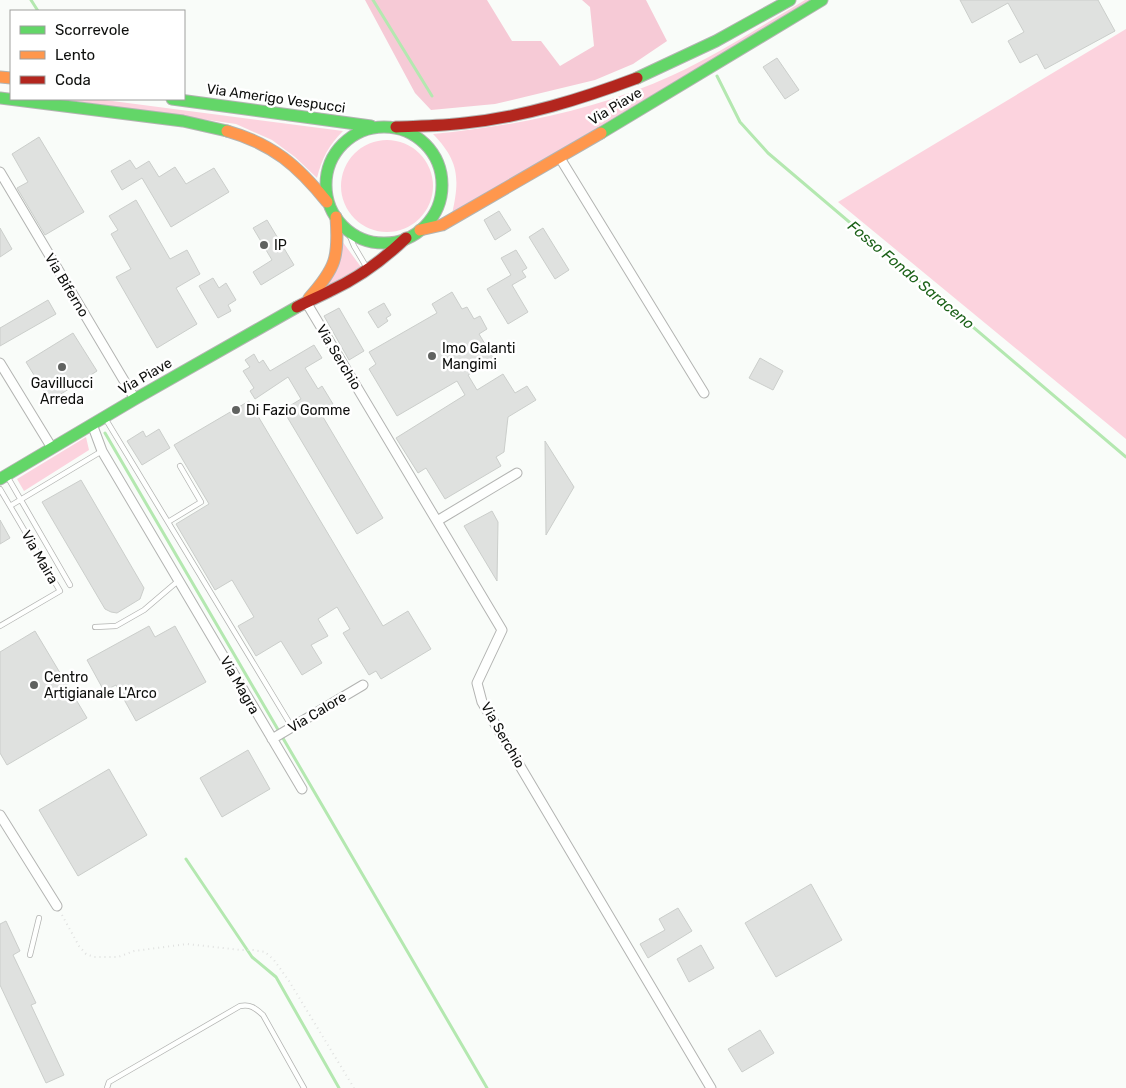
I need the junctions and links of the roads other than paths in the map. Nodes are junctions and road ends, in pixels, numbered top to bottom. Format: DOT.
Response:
graph roads {
  1 [pos="790,0"];
  2 [pos="822,0"];
  3 [pos="16,100"];
  4 [pos="179,100"];
  5 [pos="376,127"];
  6 [pos="396,128"];
  7 [pos="560,158"];
  8 [pos="0,172"];
  9 [pos="334,213"];
  10 [pos="347,229"];
  11 [pos="420,230"];
  12 [pos="406,238"];
  13 [pos="368,269"];
  14 [pos="306,302"];
  15 [pos="0,363"];
  16 [pos="704,393"];
  17 [pos="134,399"];
  18 [pos="104,417"];
  19 [pos="92,424"];
  20 [pos="52,448"];
  21 [pos="102,450"];
  22 [pos="180,466"];
  23 [pos="517,473"];
  24 [pos="3,477"];
  25 [pos="0,489"];
  26 [pos="6,500"];
  27 [pos="21,500"];
  28 [pos="0,503"];
  29 [pos="10,506"];
  30 [pos="437,521"];
  31 [pos="168,522"];
  32 [pos="178,580"];
  33 [pos="70,585"];
  34 [pos="0,626"];
  35 [pos="96,627"];
  36 [pos="363,685"];
  37 [pos="292,727"];
  38 [pos="272,739"];
  39 [pos="302,789"];
  40 [pos="0,815"];
  41 [pos="57,906"];
  42 [pos="39,918"];
  43 [pos="30,955"];
  44 [pos="107,1088"];
  45 [pos="304,1088"];
  46 [pos="711,1088"];
  1 -- 6 [label="main road, Via Piave"];
  2 -- 7 [label="main road, Via Piave"];
  3 -- 9 [label="main road"];
  4 -- 5 [label="main road, Via Amerigo Vespucci"];
  5 -- 6 [label="main road"];
  5 -- 9 [label="main road"];
  6 -- 11 [label="main road"];
  7 -- 11 [label="main road, Via Piave"];
  7 -- 16 [label="street"];
  8 -- 17 [label="street, Via Biferno"];
  9 -- 10 [label="main road"];
  9 -- 14 [label="main road, Via Piave"];
  10 -- 12 [label="main road"];
  10 -- 13 [label="lane"];
  11 -- 12 [label="main road"];
  12 -- 13 [label="main road, Via Piave"];
  13 -- 14 [label="main road, Via Piave"];
  14 -- 17 [label="main road, Via Piave"];
  14 -- 30 [label="street, Via Serchio"];
  15 -- 20 [label="street"];
  17 -- 18 [label="main road, Via Piave"];
  18 -- 19 [label="main road, Via Piave"];
  18 -- 31 [label="lane"];
  19 -- 20 [label="main road, Via Piave"];
  19 -- 21 [label="street, Via Magra"];
  20 -- 24 [label="main road, Via Piave"];
  21 -- 27 [label="lane"];
  21 -- 32 [label="street, Via Magra"];
  22 -- 31 [label="lane"];
  23 -- 30 [label="street"];
  24 -- 27 [label="lane"];
  25 -- 26 [label="lane, Via Maira"];
  26 -- 28 [label="lane"];
  26 -- 29 [label="lane, Via Maira"];
  27 -- 29 [label="lane"];
  27 -- 33 [label="lane"];
  29 -- 34 [label="lane, Via Maira"];
  30 -- 46 [label="street, Via Serchio"];
  31 -- 37 [label="lane"];
  32 -- 35 [label="lane"];
  32 -- 38 [label="street, Via Magra"];
  36 -- 37 [label="street, Via Calore"];
  37 -- 38 [label="street, Via Calore"];
  38 -- 39 [label="street, Via Magra"];
  40 -- 41 [label="street"];
  42 -- 43 [label="lane"];
  44 -- 45 [label="lane"];
}
